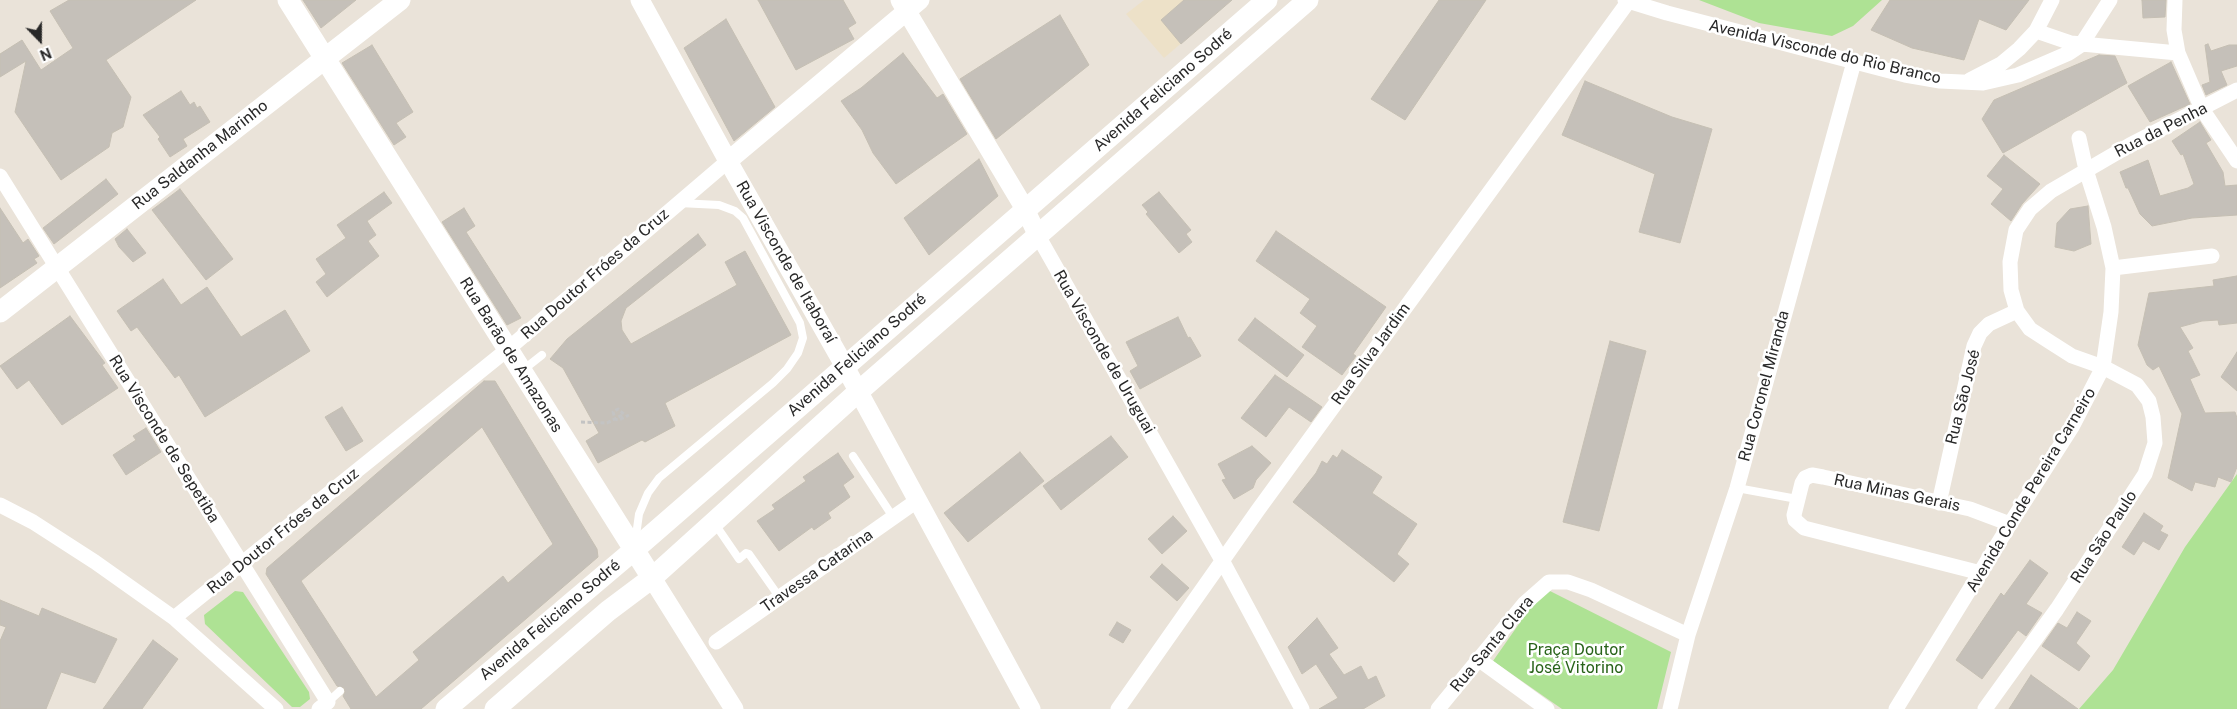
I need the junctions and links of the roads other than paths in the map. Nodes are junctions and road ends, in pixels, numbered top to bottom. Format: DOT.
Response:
graph roads {
  1 [pos="288,0"];
  2 [pos="400,0"];
  3 [pos="640,0"];
  4 [pos="1267,0"];
  5 [pos="1308,0"];
  6 [pos="2052,0"];
  7 [pos="2110,0"];
  8 [pos="2175,0"];
  9 [pos="1627,1"];
  10 [pos="908,4"];
  11 [pos="2036,31"];
  12 [pos="2080,44"];
  13 [pos="2178,53"];
  14 [pos="324,58"];
  15 [pos="1854,62"];
  16 [pos="1966,82"];
  17 [pos="2237,90"];
  18 [pos="2202,109"];
  19 [pos="2079,138"];
  20 [pos="728,160"];
  21 [pos="2237,161"];
  22 [pos="2086,170"];
  23 [pos="0,176"];
  24 [pos="678,203"];
  25 [pos="1025,209"];
  26 [pos="1037,234"];
  27 [pos="2212,256"];
  28 [pos="57,267"];
  29 [pos="2113,268"];
  30 [pos="0,312"];
  31 [pos="2016,312"];
  32 [pos="508,349"];
  33 [pos="542,355"];
  34 [pos="844,365"];
  35 [pos="2103,367"];
  36 [pos="521,371"];
  37 [pos="858,392"];
  38 [pos="853,456"];
  39 [pos="1737,488"];
  40 [pos="918,500"];
  41 [pos="1797,500"];
  42 [pos="1939,503"];
  43 [pos="0,505"];
  44 [pos="893,517"];
  45 [pos="713,520"];
  46 [pos="2010,524"];
  47 [pos="634,550"];
  48 [pos="1223,562"];
  49 [pos="242,566"];
  50 [pos="1981,573"];
  51 [pos="652,578"];
  52 [pos="780,598"];
  53 [pos="174,618"];
  54 [pos="1688,634"];
  55 [pos="716,642"];
  56 [pos="1478,659"];
  57 [pos="340,691"];
  58 [pos="323,705"];
  59 [pos="276,709"];
  60 [pos="446,709"];
  61 [pos="495,709"];
  62 [pos="734,709"];
  63 [pos="1031,709"];
  64 [pos="1118,709"];
  65 [pos="1302,709"];
  66 [pos="1438,709"];
  67 [pos="1547,709"];
  68 [pos="1670,709"];
  69 [pos="1896,709"];
  70 [pos="1986,709"];
  1 -- 14 [label="main road, Rua Barão de Amazonas"];
  2 -- 14 [label="main road, Rua Saldanha Marinho"];
  3 -- 20 [label="street, Rua Visconde de Itaboraí"];
  4 -- 25 [label="main road, Avenida Feliciano Sodré"];
  5 -- 26 [label="main road, Avenida Feliciano Sodré"];
  6 -- 11 [label="street"];
  7 -- 12 [label="street, Avenida Visconde do Rio Branco"];
  8 -- 13 [label="street"];
  9 -- 15 [label="street, Avenida Visconde do Rio Branco"];
  9 -- 48 [label="street, Rua Silva Jardim"];
  10 -- 20 [label="street, Rua Doutor Fróes da Cruz"];
  10 -- 25 [label="street, Rua Visconde de Uruguai"];
  11 -- 12 [label="street"];
  11 -- 16 [label="street"];
  12 -- 13 [label="street"];
  12 -- 16 [label="street, Avenida Visconde do Rio Branco"];
  13 -- 18 [label="street"];
  14 -- 28 [label="main road, Rua Saldanha Marinho"];
  14 -- 32 [label="main road, Rua Barão de Amazonas"];
  15 -- 16 [label="street, Avenida Visconde do Rio Branco"];
  15 -- 39 [label="street, Rua Coronel Miranda"];
  17 -- 18 [label="street, Rua da Penha"];
  18 -- 21 [label="street"];
  18 -- 22 [label="street, Rua da Penha"];
  19 -- 22 [label="street, Avenida Conde Pereira Carneiro"];
  20 -- 24 [label="street, Rua Doutor Fróes da Cruz"];
  20 -- 34 [label="street, Rua Visconde de Itaboraí"];
  22 -- 29 [label="street, Avenida Conde Pereira Carneiro"];
  22 -- 31 [label="street, Rua da Penha"];
  23 -- 28 [label="street, Rua Visconde de Sepetiba"];
  24 -- 32 [label="street, Rua Doutor Fróes da Cruz"];
  24 -- 47 [label="lane"];
  25 -- 26 [label="street, Rua Visconde de Uruguai"];
  25 -- 34 [label="main road, Avenida Feliciano Sodré"];
  26 -- 37 [label="main road, Avenida Feliciano Sodré"];
  26 -- 48 [label="street, Rua Visconde de Uruguai"];
  27 -- 29 [label="street"];
  28 -- 30 [label="main road, Rua Saldanha Marinho"];
  28 -- 49 [label="street, Rua Visconde de Sepetiba"];
  29 -- 35 [label="street, Avenida Conde Pereira Carneiro"];
  31 -- 35 [label="street, Rua São Paulo"];
  31 -- 42 [label="street, Rua São José"];
  32 -- 36 [label="main road, Rua Barão de Amazonas"];
  32 -- 49 [label="street, Rua Doutor Fróes da Cruz"];
  33 -- 36 [label="lane"];
  34 -- 37 [label="street, Rua Visconde de Itaboraí"];
  34 -- 47 [label="main road, Avenida Feliciano Sodré"];
  35 -- 46 [label="street, Avenida Conde Pereira Carneiro"];
  35 -- 70 [label="street, Rua São Paulo"];
  36 -- 47 [label="main road, Rua Barão de Amazonas"];
  37 -- 40 [label="street, Rua Visconde de Itaboraí"];
  37 -- 45 [label="main road, Avenida Feliciano Sodré"];
  38 -- 44 [label="lane"];
  39 -- 41 [label="lane"];
  39 -- 54 [label="street, Rua Coronel Miranda"];
  40 -- 44 [label="street, Travessa Catarina"];
  40 -- 63 [label="street, Rua Visconde de Itaboraí"];
  41 -- 42 [label="street, Rua Minas Gerais"];
  41 -- 50 [label="street, Rua Minas Gerais"];
  42 -- 46 [label="street, Rua Minas Gerais"];
  43 -- 53 [label="street"];
  44 -- 52 [label="street, Travessa Catarina"];
  45 -- 51 [label="main road, Avenida Feliciano Sodré"];
  45 -- 52 [label="lane"];
  46 -- 50 [label="street, Avenida Conde Pereira Carneiro"];
  47 -- 51 [label="main road, Rua Barão de Amazonas"];
  47 -- 60 [label="main road, Avenida Feliciano Sodré"];
  48 -- 64 [label="street, Rua Silva Jardim"];
  48 -- 65 [label="street, Rua Visconde de Uruguai"];
  49 -- 53 [label="street, Rua Doutor Fróes da Cruz"];
  49 -- 58 [label="street, Rua Visconde de Sepetiba"];
  50 -- 69 [label="street, Avenida Conde Pereira Carneiro"];
  51 -- 61 [label="main road, Avenida Feliciano Sodré"];
  51 -- 62 [label="street, Rua Barão de Amazonas"];
  52 -- 55 [label="street, Travessa Catarina"];
  53 -- 59 [label="street"];
  54 -- 56 [label="street, Rua Santa Clara"];
  54 -- 68 [label="street, Rua Coronel Miranda"];
  56 -- 66 [label="street, Rua Santa Clara"];
  56 -- 67 [label="street"];
  57 -- 58 [label="lane"];
}
